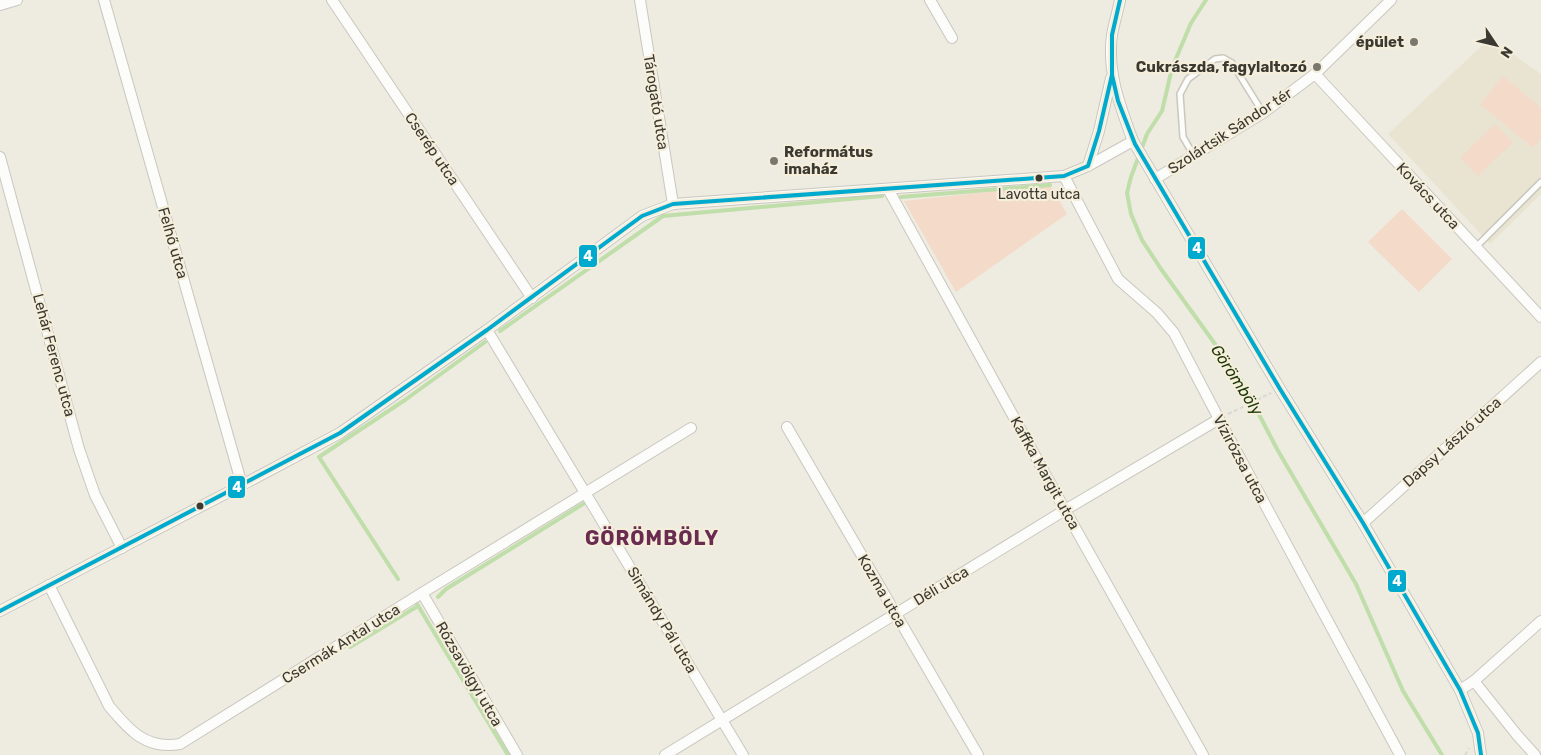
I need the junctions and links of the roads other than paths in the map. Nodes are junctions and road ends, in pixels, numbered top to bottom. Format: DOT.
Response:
graph roads {
  1 [pos="18,0"];
  2 [pos="104,0"];
  3 [pos="332,0"];
  4 [pos="640,0"];
  5 [pos="930,0"];
  6 [pos="1120,0"];
  7 [pos="1391,0"];
  8 [pos="0,5"];
  9 [pos="952,38"];
  10 [pos="1315,74"];
  11 [pos="1112,75"];
  12 [pos="1263,113"];
  13 [pos="1134,143"];
  14 [pos="1194,156"];
  15 [pos="0,157"];
  16 [pos="1088,166"];
  17 [pos="1064,176"];
  18 [pos="1155,179"];
  19 [pos="1541,182"];
  20 [pos="888,189"];
  21 [pos="673,204"];
  22 [pos="1476,247"];
  23 [pos="532,298"];
  24 [pos="1541,317"];
  25 [pos="487,330"];
  26 [pos="1541,362"];
  27 [pos="1218,419"];
  28 [pos="787,427"];
  29 [pos="692,428"];
  30 [pos="242,486"];
  31 [pos="586,493"];
  32 [pos="1065,510"];
  33 [pos="1363,523"];
  34 [pos="122,548"];
  35 [pos="49,585"];
  36 [pos="422,593"];
  37 [pos="0,611"];
  38 [pos="895,614"];
  39 [pos="1541,621"];
  40 [pos="1474,681"];
  41 [pos="1460,690"];
  42 [pos="722,720"];
  43 [pos="516,755"];
  44 [pos="665,755"];
  45 [pos="743,755"];
  46 [pos="978,755"];
  47 [pos="1203,755"];
  48 [pos="1400,755"];
  49 [pos="1481,755"];
  50 [pos="1535,755"];
  1 -- 8 [label="street"];
  2 -- 30 [label="street, Felhő utca"];
  3 -- 23 [label="street, Cserép utca"];
  4 -- 21 [label="street, Tárogató utca"];
  5 -- 9 [label="street"];
  6 -- 11 [label="street"];
  7 -- 10 [label="street, Szolártsik Sándor tér"];
  10 -- 12 [label="street, Szolártsik Sándor tér"];
  10 -- 22 [label="street, Kovács utca"];
  11 -- 13 [label="street"];
  11 -- 16 [label="street"];
  12 -- 14 [label="street, Szolártsik Sándor tér"];
  12 -- 14 [label="lane"];
  13 -- 16 [label="street"];
  13 -- 18 [label="street"];
  14 -- 18 [label="street, Szolártsik Sándor tér"];
  15 -- 34 [label="street, Lehár Ferenc utca"];
  16 -- 17 [label="street"];
  17 -- 20 [label="street"];
  17 -- 27 [label="street, Vízirózsa utca"];
  18 -- 33 [label="street"];
  19 -- 22 [label="lane"];
  20 -- 21 [label="street"];
  20 -- 32 [label="street, Kaffka Margit utca"];
  21 -- 23 [label="street"];
  22 -- 24 [label="street, Kovács utca"];
  23 -- 25 [label="street"];
  25 -- 30 [label="street"];
  25 -- 31 [label="street, Simándy Pál utca"];
  26 -- 33 [label="street, Dapsy László utca"];
  27 -- 32 [label="street, Déli utca"];
  27 -- 48 [label="street, Vízirózsa utca"];
  28 -- 38 [label="street, Kozma utca"];
  29 -- 31 [label="street, Csermák Antal utca"];
  30 -- 34 [label="street"];
  31 -- 36 [label="street, Csermák Antal utca"];
  31 -- 42 [label="street, Simándy Pál utca"];
  32 -- 38 [label="street, Déli utca"];
  32 -- 47 [label="street, Kaffka Margit utca"];
  33 -- 41 [label="street"];
  34 -- 35 [label="street"];
  35 -- 36 [label="street, Csermák Antal utca"];
  35 -- 37 [label="street"];
  36 -- 43 [label="street, Rózsavölgyi utca"];
  38 -- 42 [label="street, Déli utca"];
  38 -- 46 [label="street, Kozma utca"];
  39 -- 40 [label="street"];
  40 -- 41 [label="street"];
  40 -- 50 [label="street"];
  41 -- 49 [label="street"];
  42 -- 44 [label="street, Déli utca"];
  42 -- 45 [label="street, Simándy Pál utca"];
}
